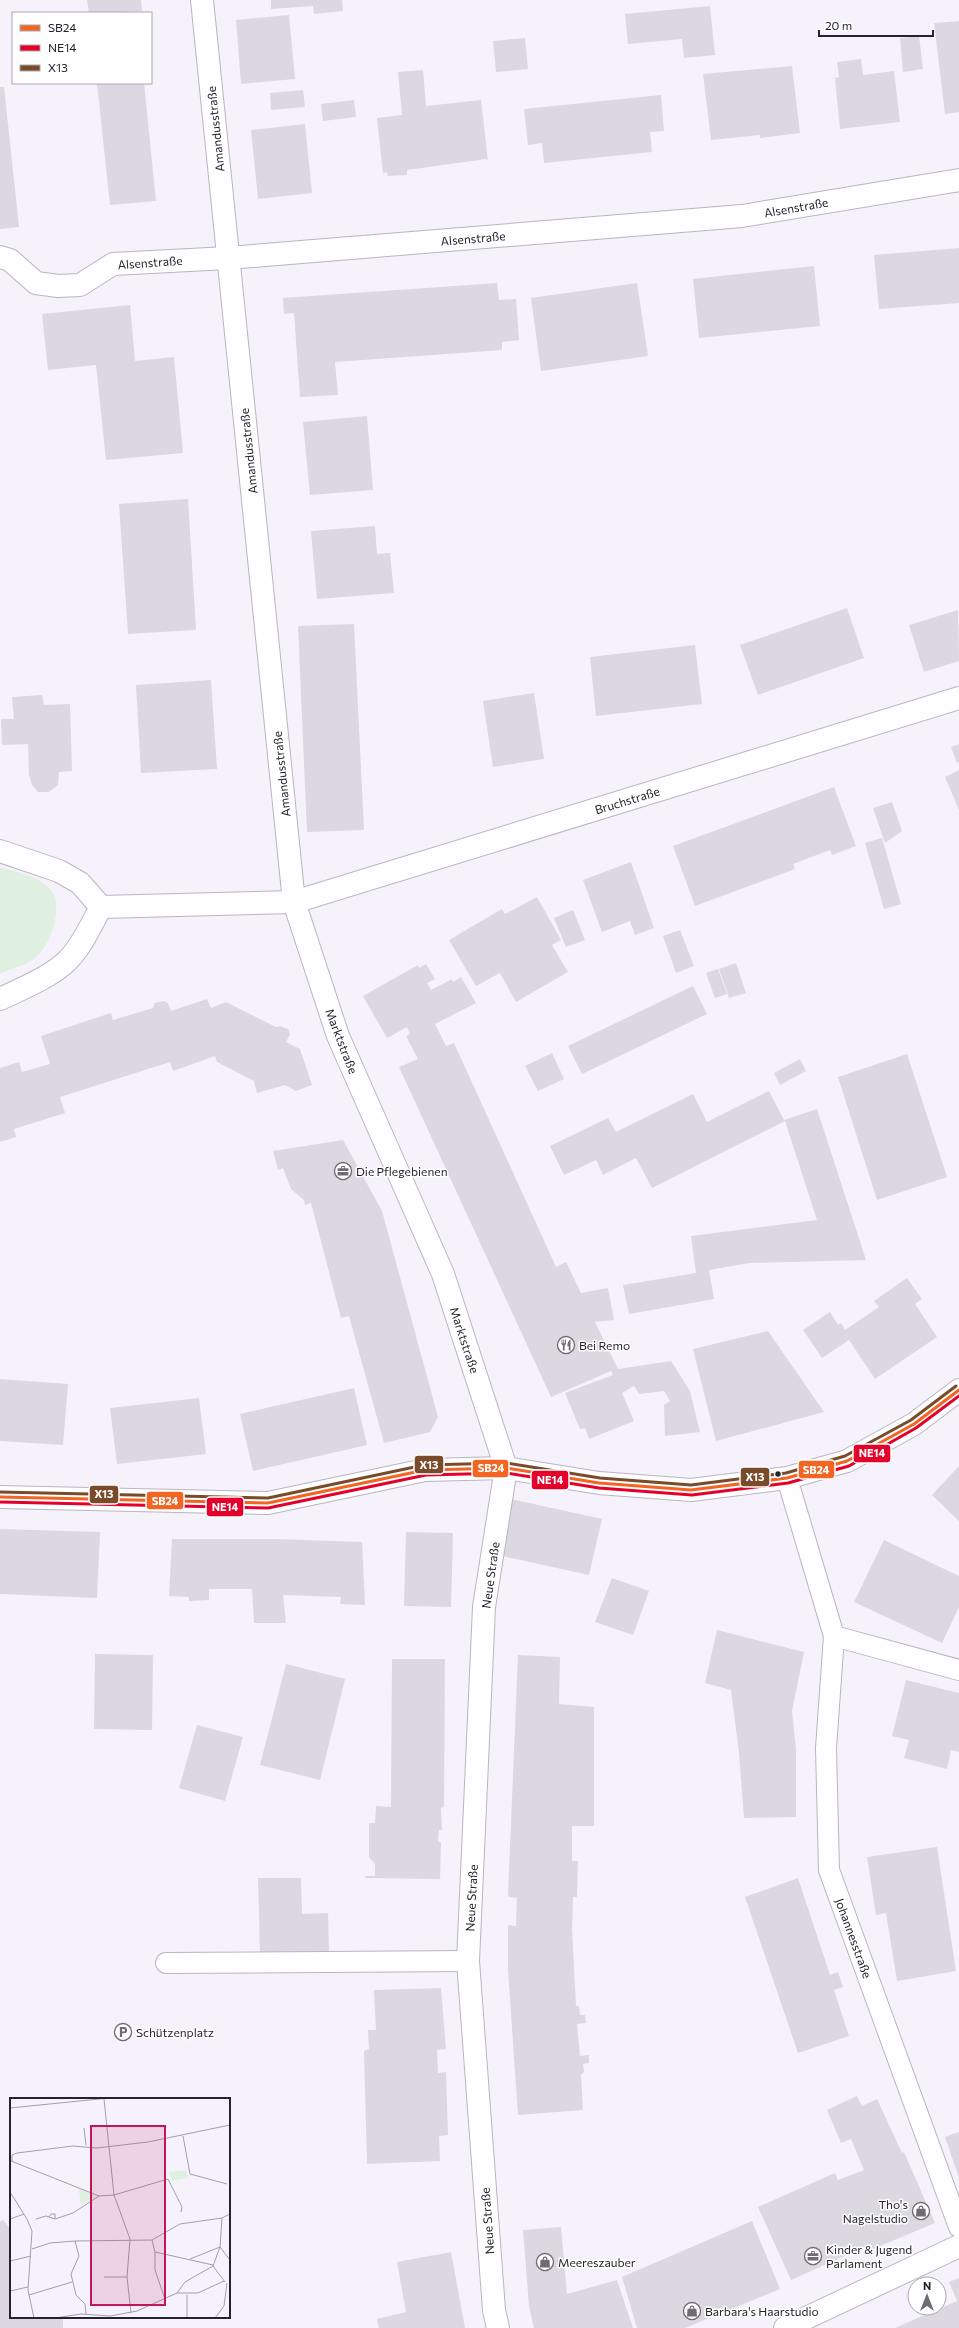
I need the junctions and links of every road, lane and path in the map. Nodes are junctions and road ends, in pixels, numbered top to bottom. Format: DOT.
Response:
graph roads {
  1 [pos="202,0"];
  2 [pos="959,180"];
  3 [pos="0,257"];
  4 [pos="228,258"];
  5 [pos="959,698"];
  6 [pos="0,851"];
  7 [pos="294,902"];
  8 [pos="101,907"];
  9 [pos="0,999"];
  10 [pos="959,1390"];
  11 [pos="506,1468"];
  12 [pos="787,1478"];
  13 [pos="0,1497"];
  14 [pos="834,1636"];
  15 [pos="959,1670"];
  16 [pos="468,1961"];
  17 [pos="166,1963"];
  18 [pos="959,2227"];
  19 [pos="959,2246"];
  20 [pos="496,2319"];
  21 [pos="785,2328"];
  1 -- 4 [label="street, Amandusstraße"];
  2 -- 4 [label="street, Alsenstraße"];
  3 -- 4 [label="street, Alsenstraße"];
  4 -- 7 [label="street, Amandusstraße"];
  5 -- 7 [label="street, Bruchstraße"];
  6 -- 8 [label="street"];
  7 -- 8 [label="street"];
  7 -- 11 [label="street, Marktstraße"];
  8 -- 9 [label="street"];
  10 -- 12 [label="street"];
  11 -- 12 [label="street"];
  11 -- 13 [label="street"];
  11 -- 16 [label="street, Neue Straße"];
  12 -- 14 [label="lane"];
  14 -- 15 [label="lane"];
  14 -- 18 [label="lane, Johannesstraße"];
  16 -- 17 [label="lane"];
  16 -- 20 [label="street, Neue Straße"];
  19 -- 21 [label="street"];
}
